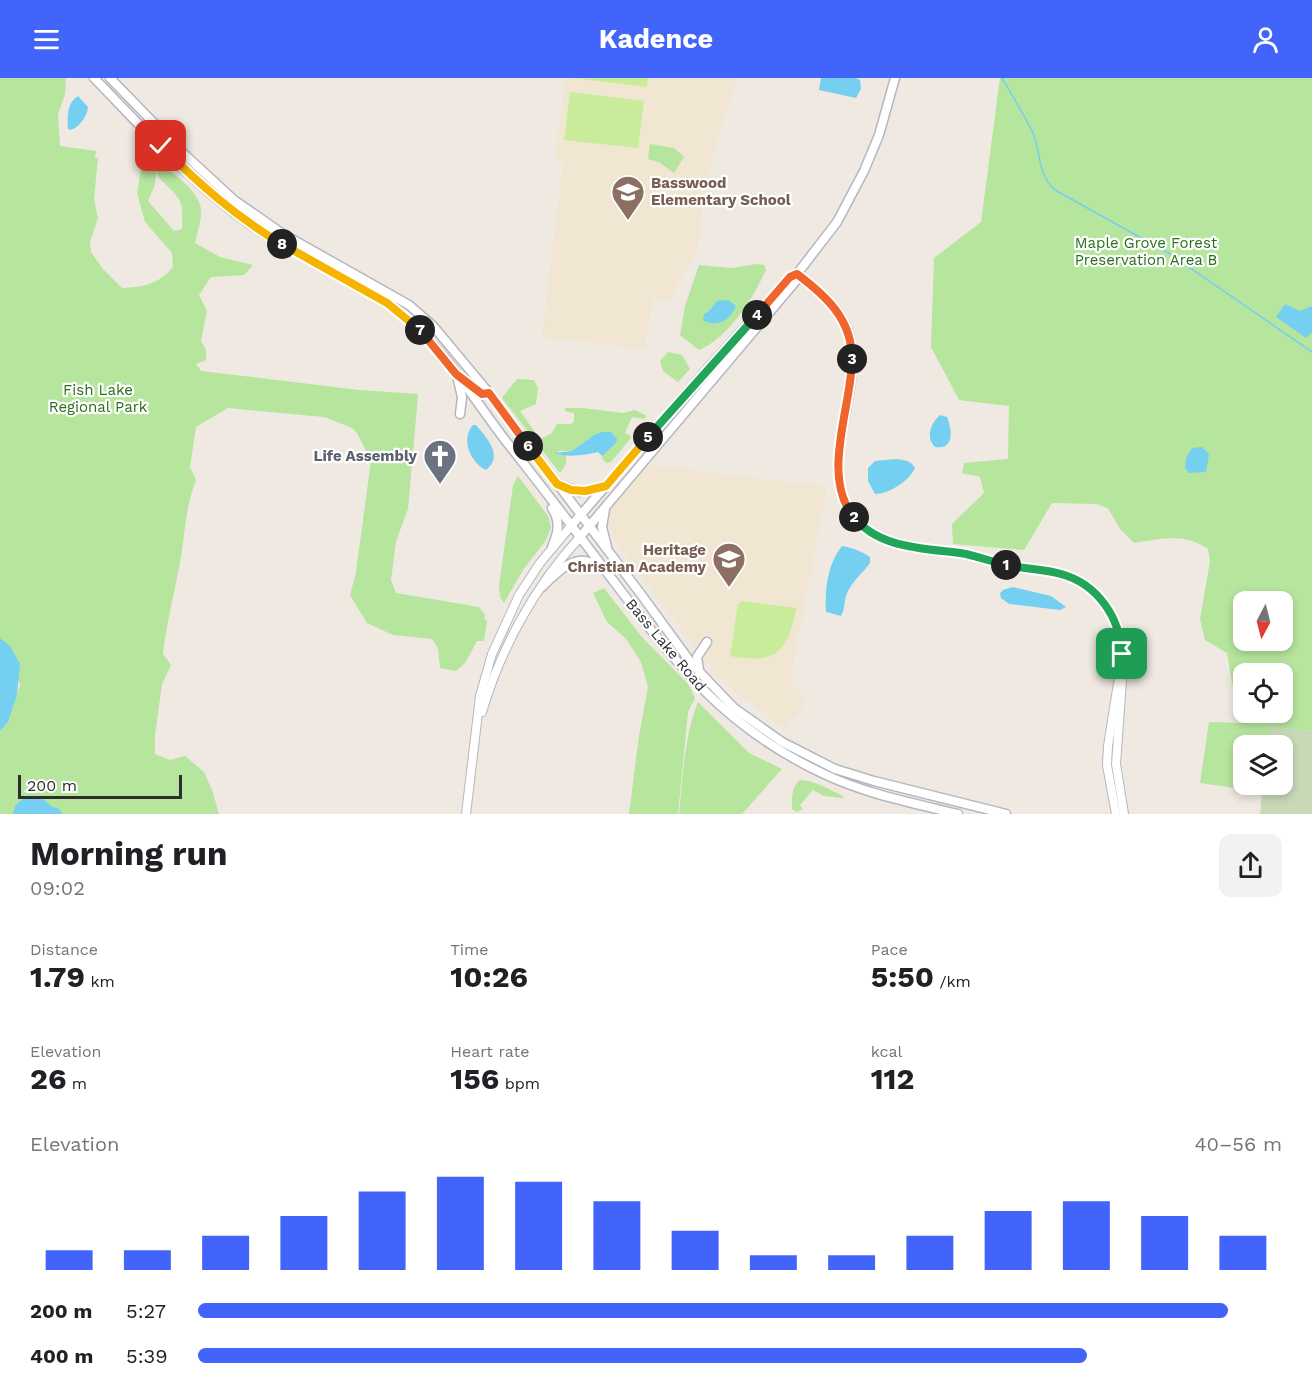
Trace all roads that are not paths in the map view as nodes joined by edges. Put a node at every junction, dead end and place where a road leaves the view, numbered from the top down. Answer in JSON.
{"nodes":[{"id":1,"x":94,"y":78,"type":"edge"},
{"id":2,"x":110,"y":78,"type":"edge"},
{"id":3,"x":895,"y":78,"type":"edge"},
{"id":4,"x":797,"y":274,"type":"junction"},
{"id":5,"x":456,"y":374,"type":"junction"},
{"id":6,"x":489,"y":393,"type":"junction"},
{"id":7,"x":460,"y":414,"type":"dead end"},
{"id":8,"x":502,"y":436,"type":"junction"},
{"id":9,"x":557,"y":484,"type":"junction"},
{"id":10,"x":606,"y":486,"type":"junction"},
{"id":11,"x":606,"y":507,"type":"junction"},
{"id":12,"x":580,"y":515,"type":"junction"},
{"id":13,"x":571,"y":526,"type":"junction"},
{"id":14,"x":590,"y":526,"type":"junction"},
{"id":15,"x":580,"y":537,"type":"junction"},
{"id":16,"x":552,"y":548,"type":"junction"},
{"id":17,"x":608,"y":550,"type":"junction"},
{"id":18,"x":610,"y":577,"type":"junction"},
{"id":19,"x":542,"y":587,"type":"junction"},
{"id":20,"x":679,"y":647,"type":"junction"},
{"id":21,"x":699,"y":673,"type":"junction"},
{"id":22,"x":1121,"y":677,"type":"junction"},
{"id":23,"x":477,"y":731,"type":"junction"},
{"id":24,"x":466,"y":814,"type":"edge"},
{"id":25,"x":958,"y":814,"type":"edge"},
{"id":26,"x":1006,"y":814,"type":"edge"},
{"id":27,"x":1116,"y":814,"type":"edge"},
{"id":28,"x":1124,"y":814,"type":"edge"}],
"edges":[{"from":1,"to":5,"type":"main road","name":"Bass Lake Road"},
{"from":2,"to":6,"type":"main road","name":"Bass Lake Road"},
{"from":3,"to":4,"type":"main road"},
{"from":4,"to":10,"type":"main road"},
{"from":4,"to":11,"type":"main road"},
{"from":4,"to":22,"type":"street"},
{"from":5,"to":6,"type":"main road"},
{"from":5,"to":7,"type":"main road"},
{"from":5,"to":8,"type":"main road","name":"Bass Lake Road"},
{"from":6,"to":9,"type":"main road","name":"Bass Lake Road"},
{"from":8,"to":13,"type":"main road","name":"Bass Lake Road"},
{"from":8,"to":16,"type":"main road"},
{"from":9,"to":10,"type":"main road"},
{"from":9,"to":12,"type":"main road","name":"Bass Lake Road"},
{"from":10,"to":12,"type":"main road"},
{"from":11,"to":14,"type":"main road"},
{"from":11,"to":17,"type":"main road"},
{"from":12,"to":13,"type":"main road"},
{"from":12,"to":14,"type":"main road","name":"Bass Lake Road"},
{"from":13,"to":15,"type":"main road","name":"Bass Lake Road"},
{"from":13,"to":16,"type":"street"},
{"from":14,"to":15,"type":"main road"},
{"from":14,"to":17,"type":"main road","name":"Bass Lake Road"},
{"from":15,"to":18,"type":"main road","name":"Bass Lake Road"},
{"from":15,"to":19,"type":"street"},
{"from":16,"to":23,"type":"street"},
{"from":17,"to":20,"type":"main road","name":"Bass Lake Road"},
{"from":18,"to":19,"type":"main road"},
{"from":18,"to":25,"type":"main road","name":"Bass Lake Road"},
{"from":19,"to":23,"type":"street"},
{"from":20,"to":21,"type":"main road","name":"Bass Lake Road"},
{"from":20,"to":21,"type":"main road"},
{"from":21,"to":26,"type":"main road","name":"Bass Lake Road"},
{"from":22,"to":27,"type":"street"},
{"from":22,"to":28,"type":"street"},
{"from":23,"to":24,"type":"street"}]}
